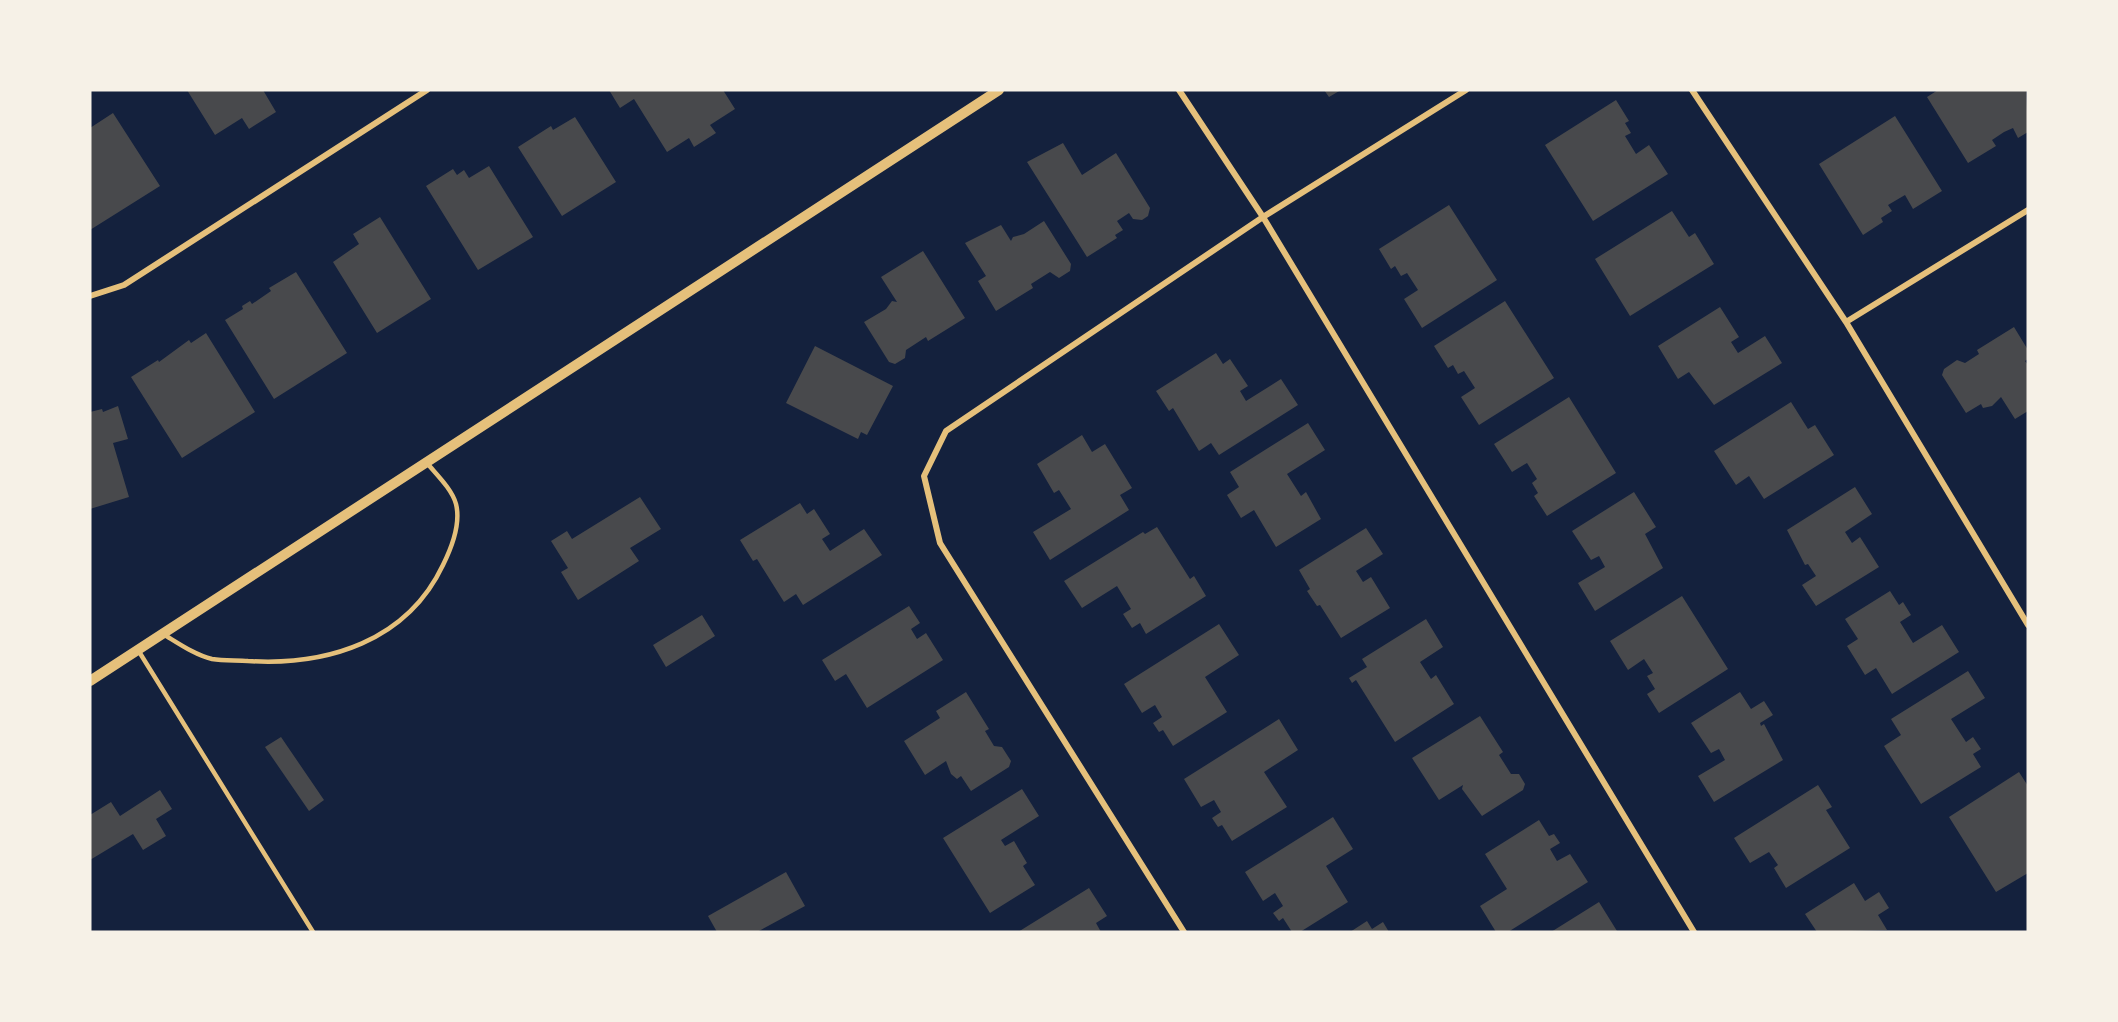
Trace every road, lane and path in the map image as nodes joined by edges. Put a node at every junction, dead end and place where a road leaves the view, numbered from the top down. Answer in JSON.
{"nodes":[{"id":1,"x":428,"y":90,"type":"edge"},
{"id":2,"x":999,"y":90,"type":"edge"},
{"id":3,"x":1179,"y":90,"type":"edge"},
{"id":4,"x":1466,"y":90,"type":"edge"},
{"id":5,"x":1692,"y":90,"type":"edge"},
{"id":6,"x":2028,"y":210,"type":"edge"},
{"id":7,"x":1263,"y":217,"type":"junction"},
{"id":8,"x":90,"y":296,"type":"edge"},
{"id":9,"x":1846,"y":322,"type":"junction"},
{"id":10,"x":427,"y":463,"type":"junction"},
{"id":11,"x":2028,"y":625,"type":"edge"},
{"id":12,"x":163,"y":634,"type":"junction"},
{"id":13,"x":138,"y":650,"type":"junction"},
{"id":14,"x":90,"y":681,"type":"edge"},
{"id":15,"x":313,"y":932,"type":"edge"},
{"id":16,"x":1184,"y":932,"type":"edge"},
{"id":17,"x":1694,"y":932,"type":"edge"}],
"edges":[{"from":1,"to":8,"type":"street"},
{"from":2,"to":10,"type":"street"},
{"from":3,"to":7,"type":"street"},
{"from":4,"to":7,"type":"street"},
{"from":5,"to":9,"type":"street"},
{"from":6,"to":9,"type":"street"},
{"from":7,"to":16,"type":"street"},
{"from":7,"to":17,"type":"street"},
{"from":9,"to":11,"type":"street"},
{"from":10,"to":12,"type":"street"},
{"from":10,"to":12,"type":"lane"},
{"from":12,"to":13,"type":"street"},
{"from":13,"to":14,"type":"street"},
{"from":13,"to":15,"type":"lane"}]}
